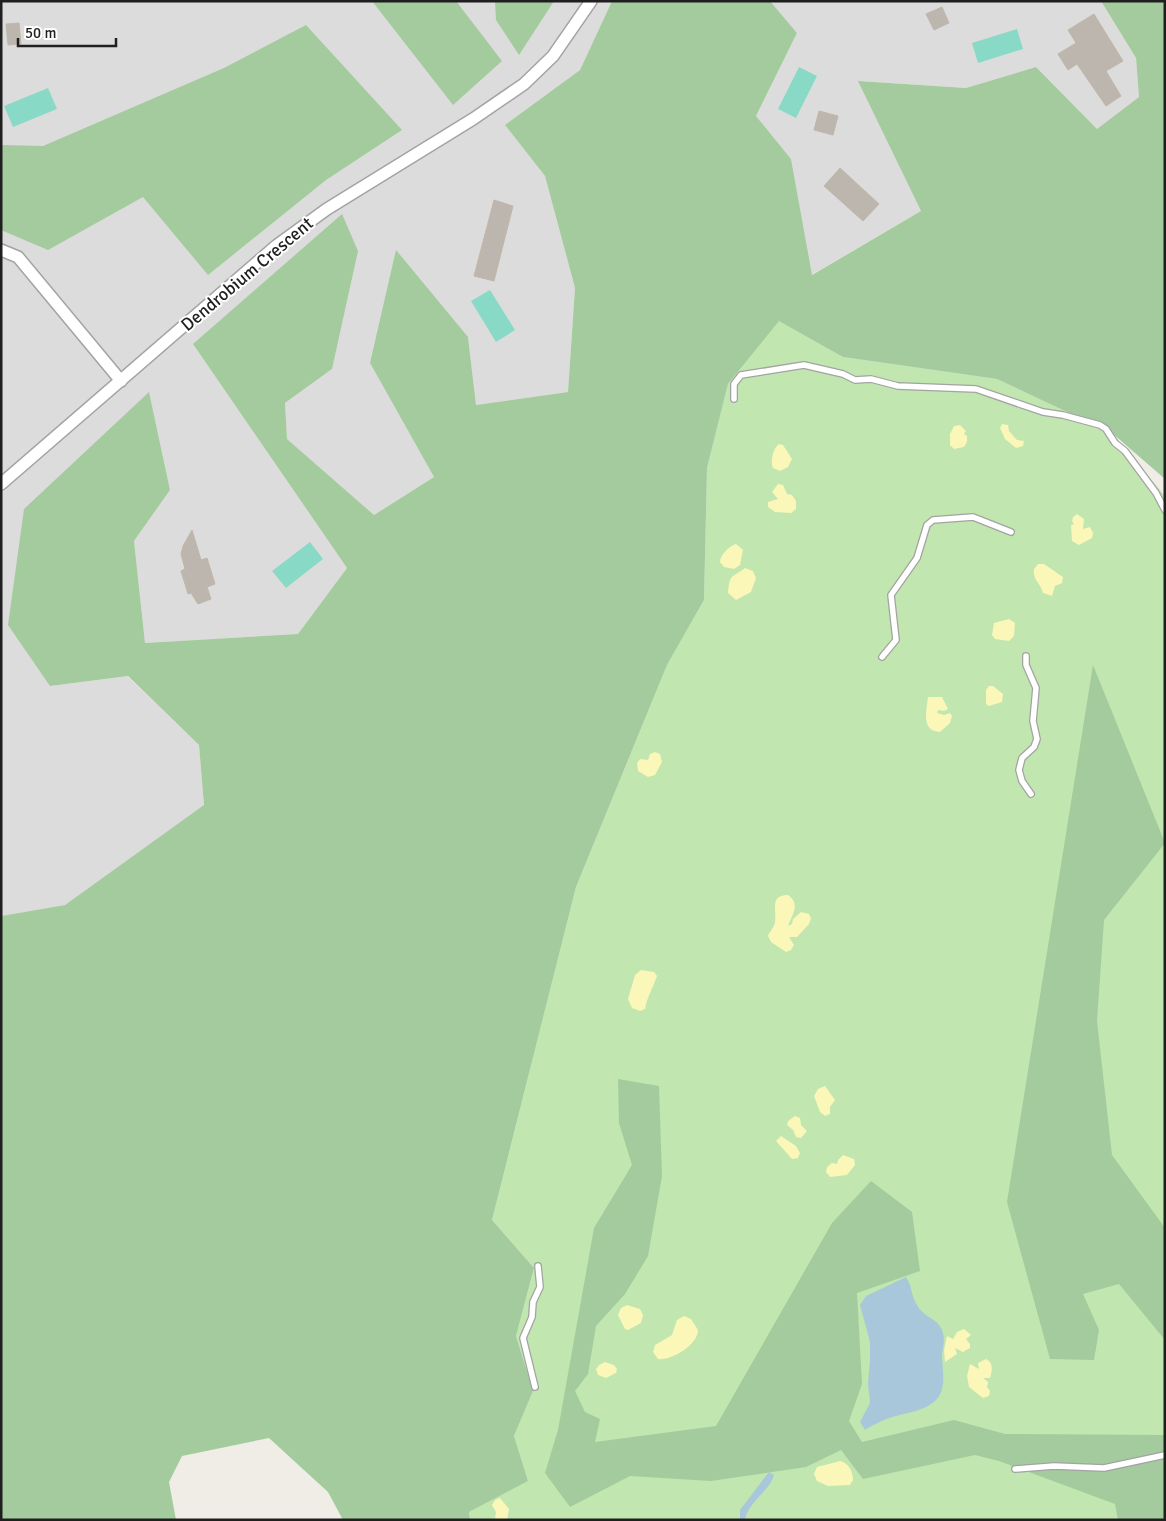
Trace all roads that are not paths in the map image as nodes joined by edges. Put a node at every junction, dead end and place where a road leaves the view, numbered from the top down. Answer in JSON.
{"nodes":[{"id":1,"x":591,"y":1,"type":"edge"},
{"id":2,"x":1,"y":250,"type":"edge"},
{"id":3,"x":121,"y":381,"type":"junction"},
{"id":4,"x":734,"y":399,"type":"dead end"},
{"id":5,"x":1,"y":484,"type":"edge"},
{"id":6,"x":1165,"y":510,"type":"edge"},
{"id":7,"x":1011,"y":532,"type":"dead end"},
{"id":8,"x":1026,"y":656,"type":"dead end"},
{"id":9,"x":882,"y":657,"type":"dead end"},
{"id":10,"x":1031,"y":794,"type":"dead end"},
{"id":11,"x":538,"y":1266,"type":"dead end"},
{"id":12,"x":535,"y":1387,"type":"dead end"},
{"id":13,"x":1165,"y":1455,"type":"edge"},
{"id":14,"x":1016,"y":1469,"type":"dead end"}],
"edges":[{"from":1,"to":3,"type":"street","name":"Dendrobium Crescent"},
{"from":2,"to":3,"type":"street"},
{"from":3,"to":5,"type":"street","name":"Dendrobium Crescent"},
{"from":4,"to":6,"type":"lane"},
{"from":7,"to":9,"type":"lane"},
{"from":8,"to":10,"type":"lane"},
{"from":11,"to":12,"type":"lane"},
{"from":13,"to":14,"type":"lane"}]}
